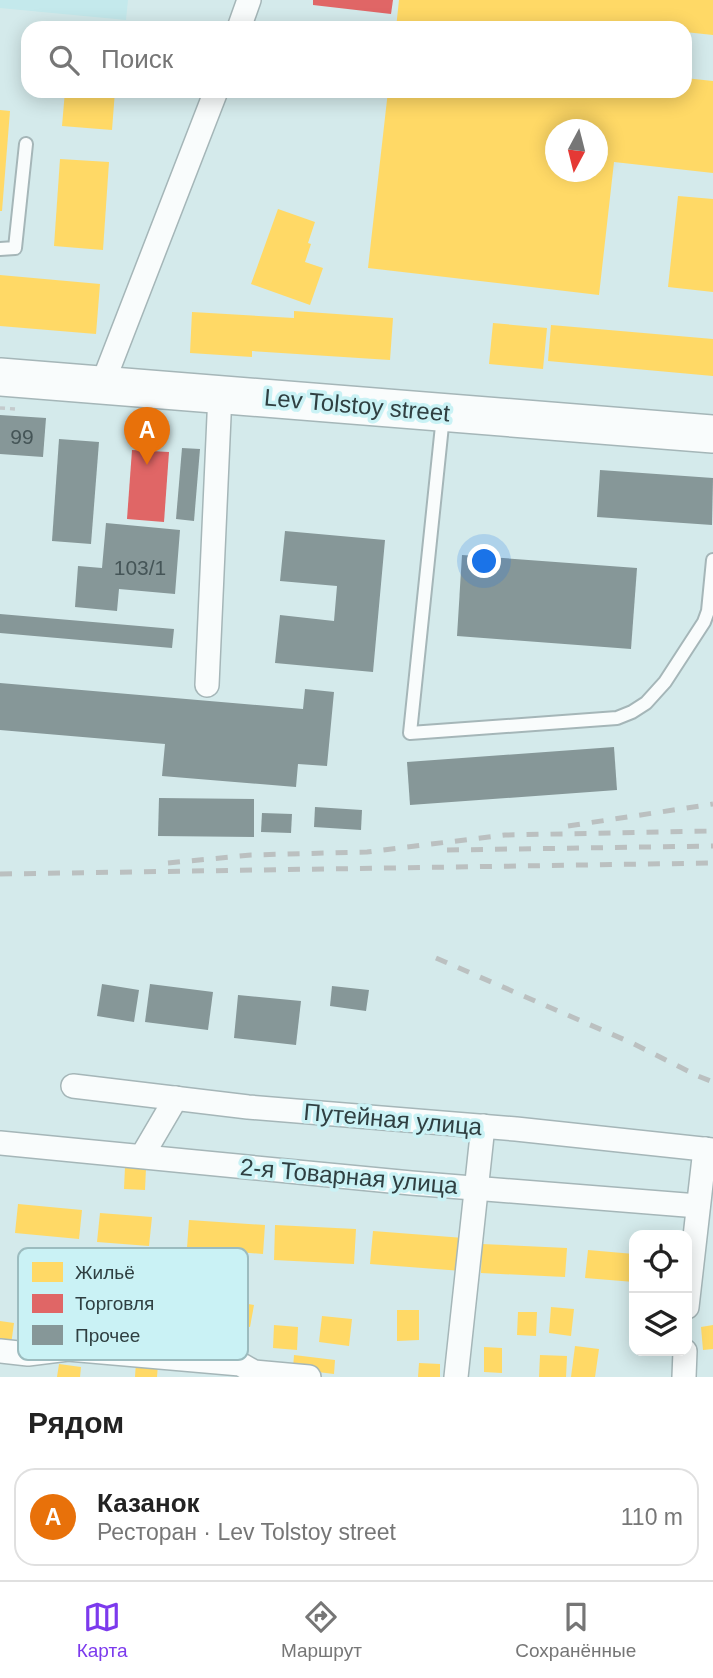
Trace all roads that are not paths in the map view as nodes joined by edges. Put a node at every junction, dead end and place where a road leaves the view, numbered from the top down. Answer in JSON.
{"nodes":[{"id":1,"x":249,"y":0,"type":"edge"},
{"id":2,"x":242,"y":21,"type":"edge"},
{"id":3,"x":213,"y":98,"type":"edge"},
{"id":4,"x":26,"y":144,"type":"dead end"},
{"id":5,"x":0,"y":249,"type":"edge"},
{"id":6,"x":0,"y":377,"type":"edge"},
{"id":7,"x":102,"y":385,"type":"junction"},
{"id":8,"x":220,"y":394,"type":"junction"},
{"id":9,"x":443,"y":412,"type":"junction"},
{"id":10,"x":713,"y":434,"type":"edge"},
{"id":11,"x":713,"y":560,"type":"edge"},
{"id":12,"x":207,"y":685,"type":"dead end"},
{"id":13,"x":73,"y":1086,"type":"dead end"},
{"id":14,"x":176,"y":1098,"type":"junction"},
{"id":15,"x":483,"y":1126,"type":"junction"},
{"id":16,"x":0,"y":1143,"type":"edge"},
{"id":17,"x":709,"y":1150,"type":"edge"},
{"id":18,"x":142,"y":1156,"type":"junction"},
{"id":19,"x":477,"y":1188,"type":"junction"},
{"id":20,"x":698,"y":1206,"type":"junction"},
{"id":21,"x":689,"y":1293,"type":"edge"},
{"id":22,"x":0,"y":1351,"type":"edge"},
{"id":23,"x":18,"y":1353,"type":"edge"},
{"id":24,"x":685,"y":1356,"type":"edge"},
{"id":25,"x":150,"y":1360,"type":"edge"},
{"id":26,"x":225,"y":1370,"type":"edge"},
{"id":27,"x":309,"y":1377,"type":"edge"},
{"id":28,"x":456,"y":1377,"type":"edge"},
{"id":29,"x":684,"y":1377,"type":"edge"}],
"edges":[{"from":1,"to":2,"type":"street"},
{"from":3,"to":7,"type":"street"},
{"from":4,"to":5,"type":"lane"},
{"from":6,"to":7,"type":"main road","name":"Lev Tolstoy street"},
{"from":7,"to":8,"type":"main road","name":"Lev Tolstoy street"},
{"from":8,"to":9,"type":"main road","name":"Lev Tolstoy street"},
{"from":8,"to":12,"type":"street"},
{"from":9,"to":10,"type":"main road","name":"Lev Tolstoy street"},
{"from":9,"to":11,"type":"lane"},
{"from":13,"to":14,"type":"street","name":"Путейная улица"},
{"from":14,"to":15,"type":"street","name":"Путейная улица"},
{"from":14,"to":18,"type":"street"},
{"from":15,"to":17,"type":"street","name":"Путейная улица"},
{"from":15,"to":19,"type":"street"},
{"from":16,"to":18,"type":"street","name":"2-я Товарная улица"},
{"from":17,"to":20,"type":"street"},
{"from":18,"to":19,"type":"street","name":"2-я Товарная улица"},
{"from":19,"to":20,"type":"street","name":"2-я Товарная улица"},
{"from":19,"to":28,"type":"street"},
{"from":20,"to":21,"type":"street"},
{"from":22,"to":23,"type":"street"},
{"from":24,"to":29,"type":"street"},
{"from":25,"to":26,"type":"street"},
{"from":26,"to":27,"type":"street"}]}
